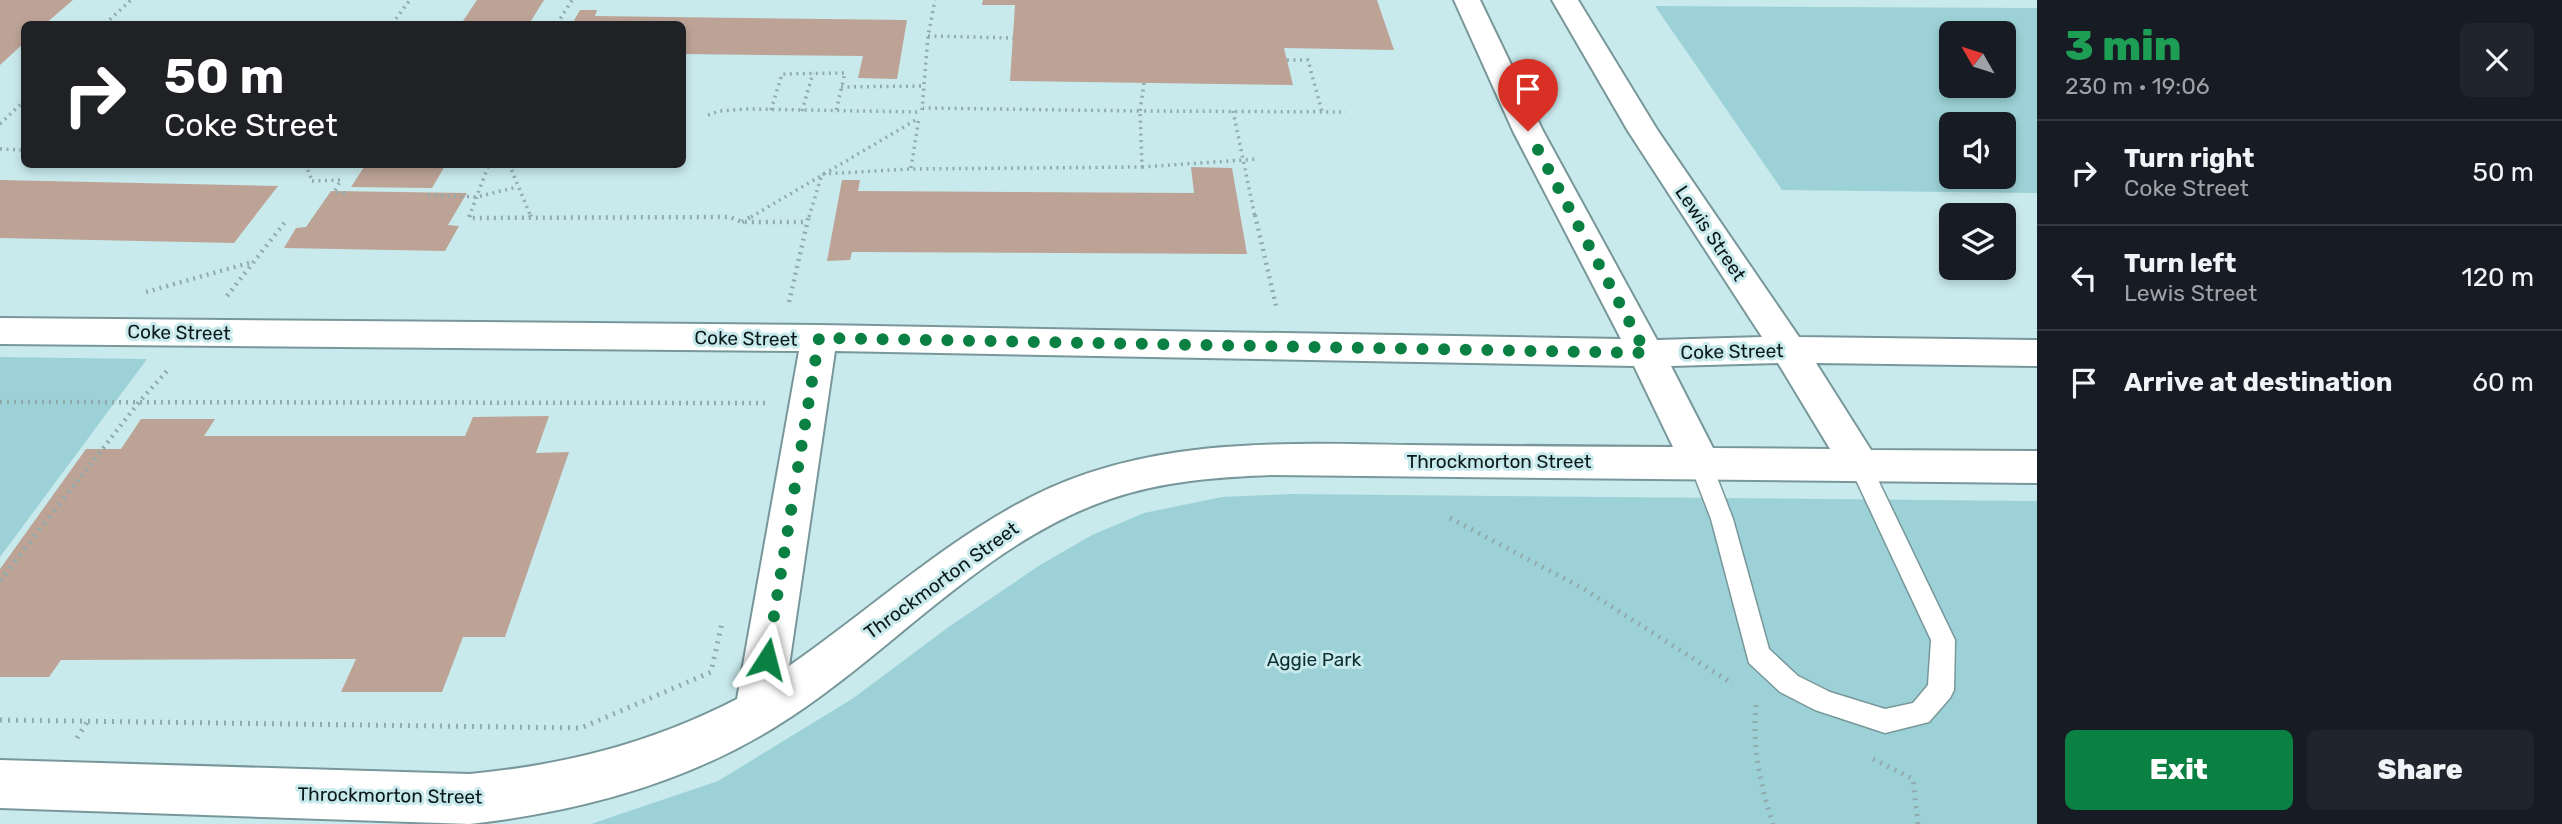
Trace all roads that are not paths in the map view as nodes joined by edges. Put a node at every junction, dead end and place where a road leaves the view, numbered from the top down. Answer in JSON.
{"nodes":[{"id":1,"x":1467,"y":0,"type":"edge"},
{"id":2,"x":1565,"y":0,"type":"edge"},
{"id":3,"x":0,"y":331,"type":"edge"},
{"id":4,"x":819,"y":338,"type":"junction"},
{"id":5,"x":1788,"y":350,"type":"junction"},
{"id":6,"x":1646,"y":353,"type":"junction"},
{"id":7,"x":2037,"y":353,"type":"edge"},
{"id":8,"x":1700,"y":463,"type":"junction"},
{"id":9,"x":1860,"y":465,"type":"junction"},
{"id":10,"x":2037,"y":467,"type":"edge"},
{"id":11,"x":758,"y":712,"type":"junction"},
{"id":12,"x":0,"y":784,"type":"edge"}],
"edges":[{"from":1,"to":6,"type":"street"},
{"from":2,"to":5,"type":"street","name":"Lewis Street"},
{"from":3,"to":4,"type":"street","name":"Coke Street"},
{"from":4,"to":6,"type":"street","name":"Coke Street"},
{"from":4,"to":11,"type":"street"},
{"from":5,"to":6,"type":"street","name":"Coke Street"},
{"from":5,"to":7,"type":"street","name":"Coke Street"},
{"from":5,"to":9,"type":"street","name":"Lewis Street"},
{"from":6,"to":8,"type":"street"},
{"from":8,"to":9,"type":"street","name":"Throckmorton Street"},
{"from":8,"to":9,"type":"lane"},
{"from":8,"to":11,"type":"street","name":"Throckmorton Street"},
{"from":9,"to":10,"type":"street","name":"Throckmorton Street"},
{"from":11,"to":12,"type":"street","name":"Throckmorton Street"}]}
